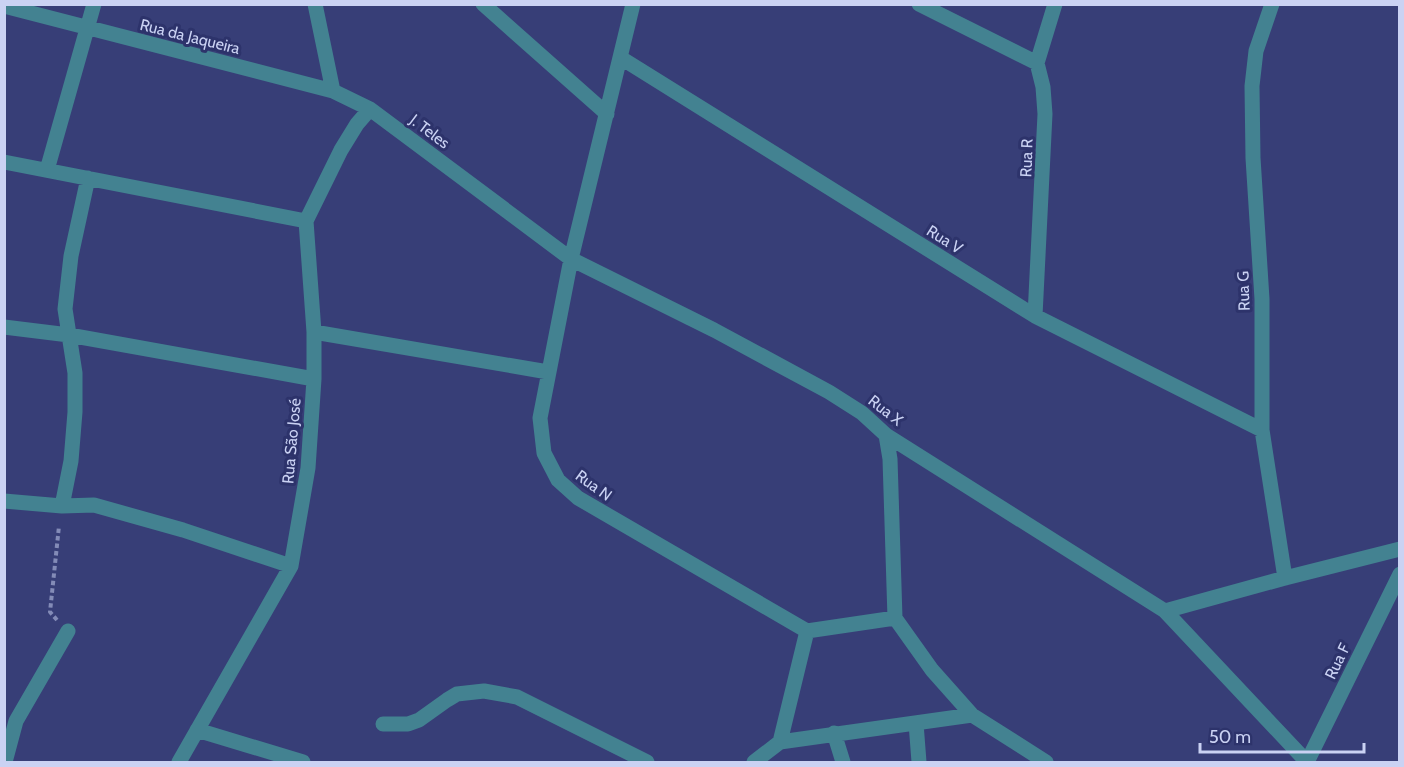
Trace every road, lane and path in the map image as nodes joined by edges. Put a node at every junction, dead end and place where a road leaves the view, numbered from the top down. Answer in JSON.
{"nodes":[{"id":1,"x":94,"y":4,"type":"edge"},
{"id":2,"x":315,"y":4,"type":"edge"},
{"id":3,"x":483,"y":4,"type":"edge"},
{"id":4,"x":633,"y":4,"type":"edge"},
{"id":5,"x":920,"y":4,"type":"edge"},
{"id":6,"x":1055,"y":4,"type":"edge"},
{"id":7,"x":1272,"y":4,"type":"edge"},
{"id":8,"x":4,"y":6,"type":"edge"},
{"id":9,"x":88,"y":29,"type":"junction"},
{"id":10,"x":621,"y":58,"type":"junction"},
{"id":11,"x":1037,"y":63,"type":"junction"},
{"id":12,"x":333,"y":91,"type":"junction"},
{"id":13,"x":370,"y":109,"type":"junction"},
{"id":14,"x":607,"y":114,"type":"junction"},
{"id":15,"x":4,"y":162,"type":"edge"},
{"id":16,"x":47,"y":170,"type":"junction"},
{"id":17,"x":87,"y":178,"type":"junction"},
{"id":18,"x":306,"y":221,"type":"junction"},
{"id":19,"x":572,"y":259,"type":"junction"},
{"id":20,"x":1035,"y":316,"type":"junction"},
{"id":21,"x":4,"y":327,"type":"edge"},
{"id":22,"x":314,"y":332,"type":"junction"},
{"id":23,"x":69,"y":335,"type":"junction"},
{"id":24,"x":548,"y":372,"type":"junction"},
{"id":25,"x":314,"y":379,"type":"junction"},
{"id":26,"x":1262,"y":430,"type":"junction"},
{"id":27,"x":886,"y":435,"type":"junction"},
{"id":28,"x":4,"y":501,"type":"edge"},
{"id":29,"x":63,"y":506,"type":"junction"},
{"id":30,"x":59,"y":526,"type":"dead end"},
{"id":31,"x":1400,"y":549,"type":"edge"},
{"id":32,"x":291,"y":566,"type":"junction"},
{"id":33,"x":1400,"y":574,"type":"edge"},
{"id":34,"x":1285,"y":578,"type":"junction"},
{"id":35,"x":1165,"y":611,"type":"junction"},
{"id":36,"x":895,"y":618,"type":"junction"},
{"id":37,"x":68,"y":631,"type":"joint"},
{"id":38,"x":807,"y":631,"type":"junction"},
{"id":39,"x":972,"y":714,"type":"junction"},
{"id":40,"x":10,"y":719,"type":"edge"},
{"id":41,"x":916,"y":723,"type":"junction"},
{"id":42,"x":383,"y":724,"type":"dead end"},
{"id":43,"x":197,"y":730,"type":"junction"},
{"id":44,"x":834,"y":733,"type":"junction"},
{"id":45,"x":780,"y":742,"type":"junction"},
{"id":46,"x":5,"y":762,"type":"edge"},
{"id":47,"x":179,"y":762,"type":"edge"},
{"id":48,"x":303,"y":762,"type":"edge"},
{"id":49,"x":647,"y":762,"type":"edge"},
{"id":50,"x":754,"y":762,"type":"edge"},
{"id":51,"x":843,"y":762,"type":"edge"},
{"id":52,"x":919,"y":762,"type":"edge"},
{"id":53,"x":1046,"y":762,"type":"edge"},
{"id":54,"x":1307,"y":762,"type":"edge"}],
"edges":[{"from":1,"to":9,"type":"street"},
{"from":2,"to":12,"type":"street"},
{"from":3,"to":14,"type":"street"},
{"from":4,"to":10,"type":"street","name":"Rua N"},
{"from":5,"to":11,"type":"street"},
{"from":6,"to":11,"type":"street","name":"Rua R"},
{"from":7,"to":26,"type":"street","name":"Rua G"},
{"from":8,"to":9,"type":"street","name":"Rua da Jaqueira"},
{"from":9,"to":12,"type":"street","name":"Rua da Jaqueira"},
{"from":9,"to":16,"type":"street"},
{"from":10,"to":14,"type":"street","name":"Rua N"},
{"from":10,"to":20,"type":"street","name":"Rua V"},
{"from":11,"to":20,"type":"street","name":"Rua R"},
{"from":12,"to":13,"type":"street","name":"J. Teles"},
{"from":13,"to":18,"type":"street"},
{"from":13,"to":19,"type":"street","name":"J. Teles"},
{"from":14,"to":19,"type":"street","name":"Rua N"},
{"from":15,"to":16,"type":"street"},
{"from":16,"to":17,"type":"street"},
{"from":17,"to":18,"type":"street"},
{"from":17,"to":23,"type":"street"},
{"from":18,"to":22,"type":"street","name":"Rua São José"},
{"from":19,"to":24,"type":"street","name":"Rua N"},
{"from":19,"to":27,"type":"street","name":"Rua X"},
{"from":20,"to":26,"type":"street","name":"Rua V"},
{"from":21,"to":23,"type":"street"},
{"from":22,"to":24,"type":"street"},
{"from":22,"to":25,"type":"street","name":"Rua São José"},
{"from":23,"to":25,"type":"street"},
{"from":23,"to":29,"type":"street"},
{"from":24,"to":38,"type":"street","name":"Rua N"},
{"from":25,"to":32,"type":"street","name":"Rua São José"},
{"from":26,"to":34,"type":"street","name":"Rua G"},
{"from":27,"to":35,"type":"street","name":"Rua X"},
{"from":27,"to":36,"type":"street"},
{"from":28,"to":29,"type":"street"},
{"from":29,"to":32,"type":"street"},
{"from":30,"to":37,"type":"path"},
{"from":31,"to":34,"type":"street"},
{"from":32,"to":43,"type":"street","name":"Rua São José"},
{"from":33,"to":54,"type":"street","name":"Rua F"},
{"from":34,"to":35,"type":"street"},
{"from":35,"to":54,"type":"street","name":"Rua X"},
{"from":36,"to":38,"type":"street"},
{"from":36,"to":39,"type":"street"},
{"from":37,"to":40,"type":"street"},
{"from":38,"to":45,"type":"street"},
{"from":39,"to":41,"type":"street"},
{"from":39,"to":53,"type":"street"},
{"from":40,"to":46,"type":"street"},
{"from":41,"to":44,"type":"street"},
{"from":41,"to":52,"type":"street"},
{"from":42,"to":49,"type":"street"},
{"from":43,"to":47,"type":"street","name":"Rua São José"},
{"from":43,"to":48,"type":"street"},
{"from":44,"to":45,"type":"street"},
{"from":44,"to":51,"type":"street"},
{"from":45,"to":50,"type":"street"}]}
